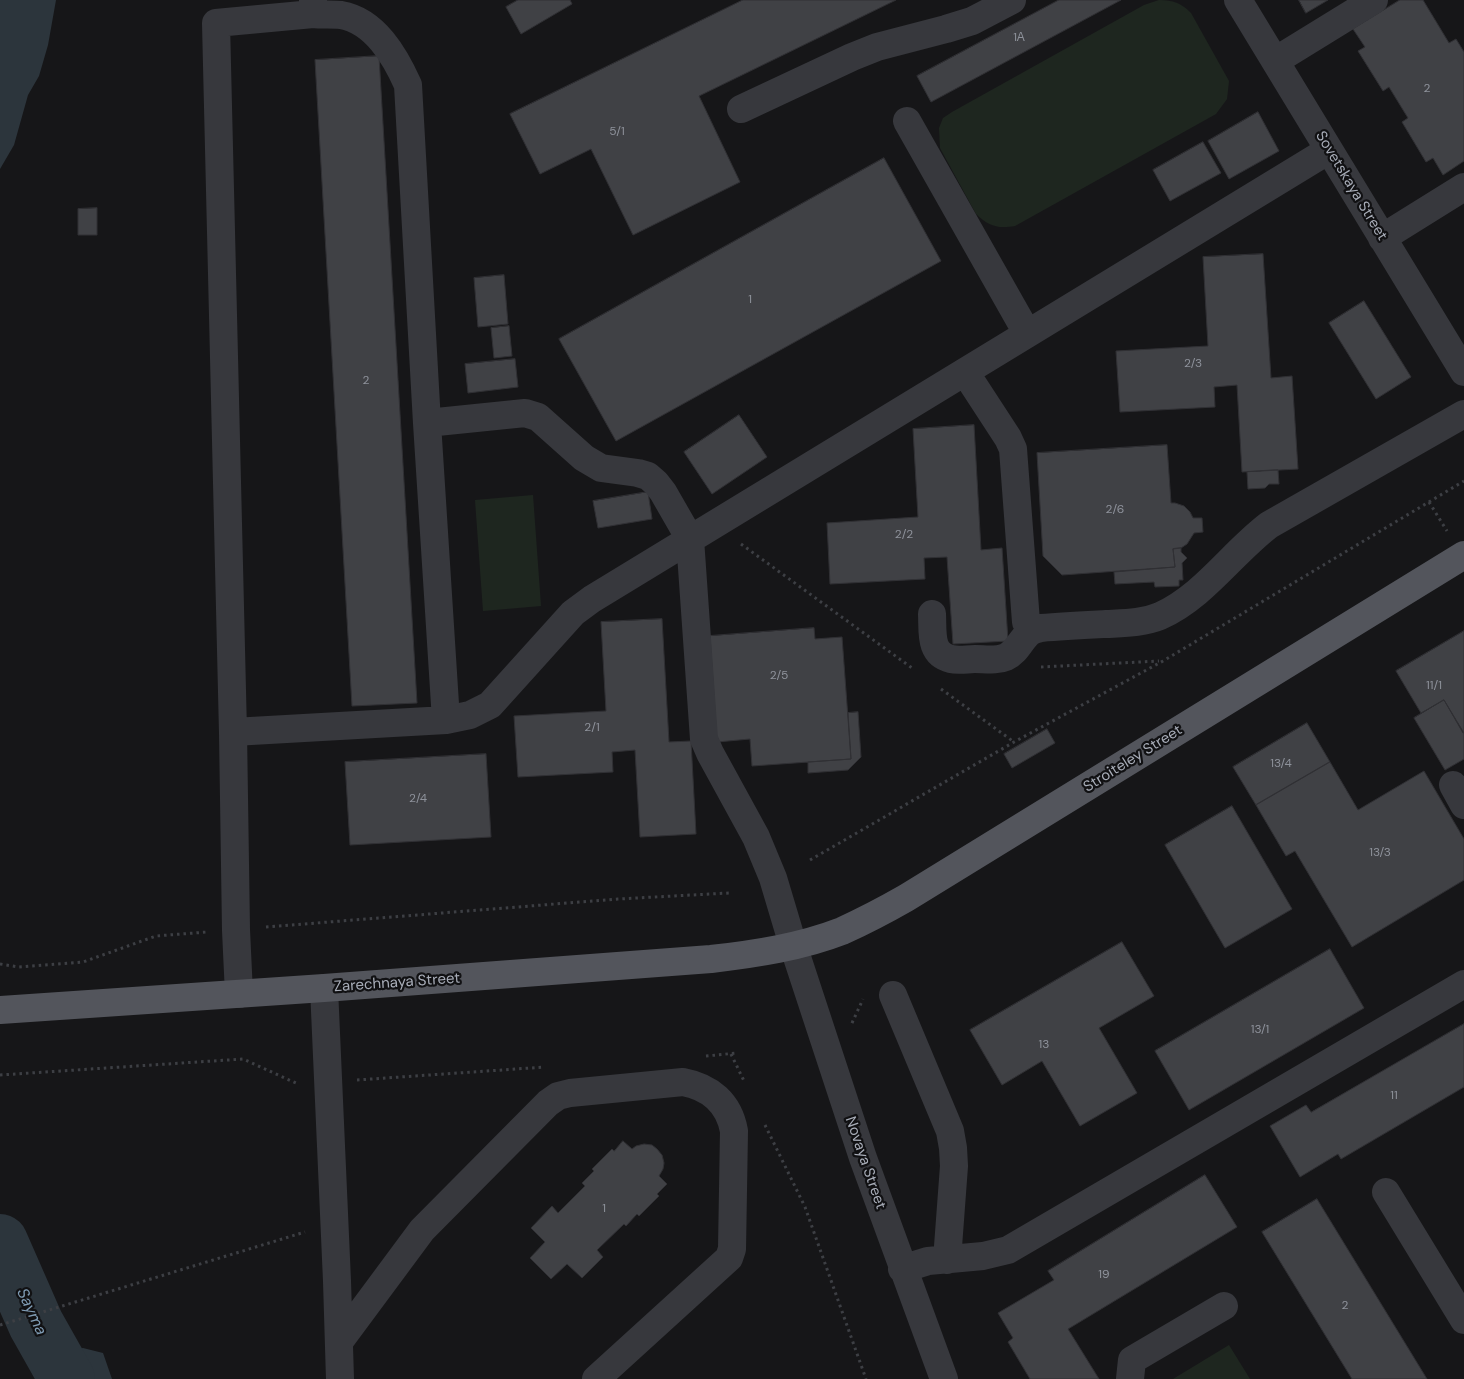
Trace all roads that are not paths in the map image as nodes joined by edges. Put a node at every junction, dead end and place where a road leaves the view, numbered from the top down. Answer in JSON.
{"nodes":[{"id":1,"x":1012,"y":0,"type":"edge"},
{"id":2,"x":1238,"y":0,"type":"edge"},
{"id":3,"x":1374,"y":0,"type":"edge"},
{"id":4,"x":313,"y":7,"type":"edge"},
{"id":5,"x":1275,"y":61,"type":"junction"},
{"id":6,"x":741,"y":109,"type":"dead end"},
{"id":7,"x":907,"y":121,"type":"dead end"},
{"id":8,"x":1329,"y":150,"type":"junction"},
{"id":9,"x":1464,"y":187,"type":"edge"},
{"id":10,"x":1382,"y":238,"type":"junction"},
{"id":11,"x":1027,"y":333,"type":"junction"},
{"id":12,"x":965,"y":372,"type":"junction"},
{"id":13,"x":1464,"y":372,"type":"edge"},
{"id":14,"x":1464,"y":414,"type":"edge"},
{"id":15,"x":427,"y":423,"type":"junction"},
{"id":16,"x":690,"y":539,"type":"junction"},
{"id":17,"x":1464,"y":555,"type":"edge"},
{"id":18,"x":932,"y":614,"type":"dead end"},
{"id":19,"x":1032,"y":631,"type":"junction"},
{"id":20,"x":446,"y":720,"type":"junction"},
{"id":21,"x":233,"y":732,"type":"junction"},
{"id":22,"x":793,"y":945,"type":"junction"},
{"id":23,"x":1464,"y":984,"type":"edge"},
{"id":24,"x":324,"y":988,"type":"junction"},
{"id":25,"x":239,"y":994,"type":"junction"},
{"id":26,"x":893,"y":994,"type":"dead end"},
{"id":27,"x":0,"y":1010,"type":"edge"},
{"id":28,"x":1386,"y":1192,"type":"dead end"},
{"id":29,"x":946,"y":1260,"type":"junction"},
{"id":30,"x":902,"y":1269,"type":"junction"},
{"id":31,"x":372,"y":1298,"type":"junction"},
{"id":32,"x":338,"y":1302,"type":"junction"},
{"id":33,"x":1224,"y":1306,"type":"dead end"},
{"id":34,"x":1463,"y":1316,"type":"edge"},
{"id":35,"x":339,"y":1342,"type":"junction"},
{"id":36,"x":340,"y":1379,"type":"edge"},
{"id":37,"x":596,"y":1379,"type":"edge"},
{"id":38,"x":944,"y":1379,"type":"edge"},
{"id":39,"x":1130,"y":1379,"type":"edge"}],
"edges":[{"from":1,"to":6,"type":"street"},
{"from":2,"to":5,"type":"street","name":"Sovetskaya Street"},
{"from":3,"to":5,"type":"street"},
{"from":4,"to":15,"type":"street"},
{"from":4,"to":21,"type":"street"},
{"from":5,"to":8,"type":"street","name":"Sovetskaya Street"},
{"from":7,"to":11,"type":"street"},
{"from":8,"to":10,"type":"street","name":"Sovetskaya Street"},
{"from":8,"to":11,"type":"street"},
{"from":9,"to":10,"type":"street"},
{"from":10,"to":13,"type":"street","name":"Sovetskaya Street"},
{"from":11,"to":12,"type":"street"},
{"from":12,"to":16,"type":"street"},
{"from":12,"to":19,"type":"street"},
{"from":14,"to":19,"type":"street"},
{"from":15,"to":16,"type":"street"},
{"from":15,"to":20,"type":"street"},
{"from":16,"to":20,"type":"street"},
{"from":16,"to":22,"type":"street","name":"Novaya Street"},
{"from":17,"to":22,"type":"main road","name":"Stroiteley Street"},
{"from":18,"to":19,"type":"street"},
{"from":20,"to":21,"type":"street"},
{"from":21,"to":25,"type":"street"},
{"from":22,"to":24,"type":"main road","name":"Zarechnaya Street"},
{"from":22,"to":30,"type":"street","name":"Novaya Street"},
{"from":23,"to":29,"type":"street"},
{"from":24,"to":25,"type":"main road","name":"Zarechnaya Street"},
{"from":24,"to":32,"type":"street"},
{"from":25,"to":27,"type":"main road","name":"Zarechnaya Street"},
{"from":26,"to":29,"type":"street"},
{"from":28,"to":34,"type":"street"},
{"from":29,"to":30,"type":"street"},
{"from":30,"to":38,"type":"street","name":"Novaya Street"},
{"from":31,"to":32,"type":"street"},
{"from":31,"to":35,"type":"street"},
{"from":31,"to":37,"type":"street"},
{"from":32,"to":35,"type":"street"},
{"from":33,"to":39,"type":"street"},
{"from":35,"to":36,"type":"street"}]}
